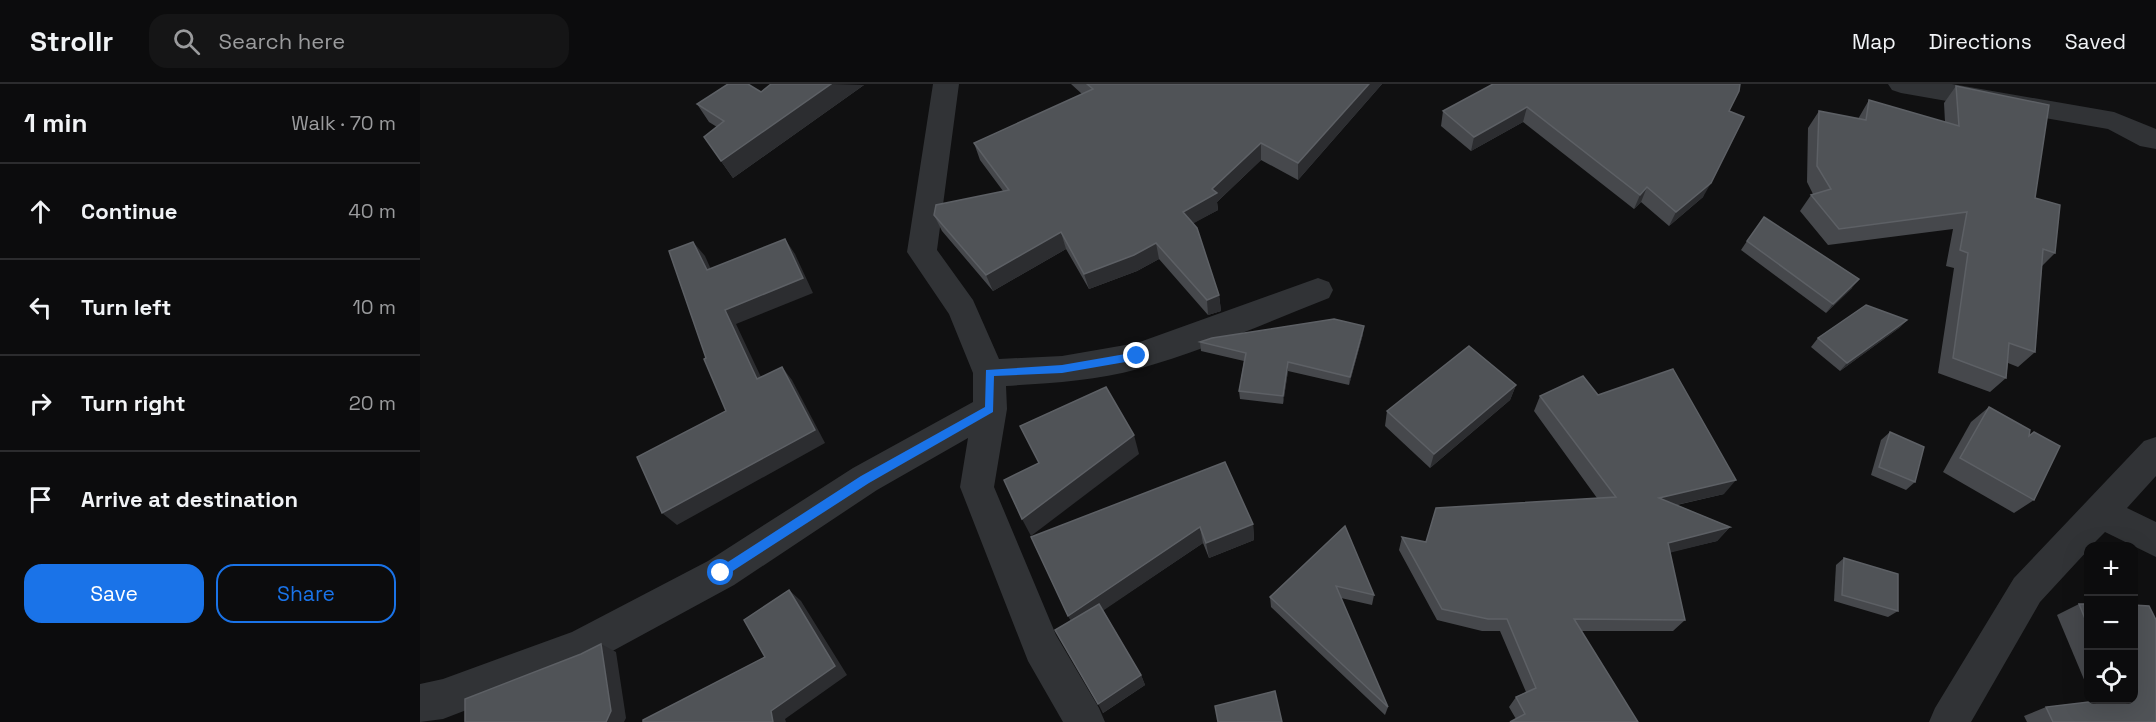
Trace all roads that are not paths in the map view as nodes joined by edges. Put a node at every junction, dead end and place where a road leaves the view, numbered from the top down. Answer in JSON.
{"nodes":[{"id":1,"x":946,"y":84,"type":"edge"},
{"id":2,"x":1901,"y":84,"type":"edge"},
{"id":3,"x":2154,"y":142,"type":"edge"},
{"id":4,"x":1318,"y":290,"type":"dead end"},
{"id":5,"x":989,"y":373,"type":"junction"},
{"id":6,"x":990,"y":409,"type":"junction"},
{"id":7,"x":2156,"y":452,"type":"edge"},
{"id":8,"x":2100,"y":512,"type":"junction"},
{"id":9,"x":2156,"y":540,"type":"edge"},
{"id":10,"x":420,"y":704,"type":"edge"},
{"id":11,"x":1085,"y":722,"type":"edge"},
{"id":12,"x":1949,"y":722,"type":"edge"}],
"edges":[{"from":1,"to":5,"type":"street"},
{"from":2,"to":3,"type":"street"},
{"from":4,"to":5,"type":"street"},
{"from":5,"to":6,"type":"street"},
{"from":6,"to":10,"type":"street"},
{"from":6,"to":11,"type":"street"},
{"from":7,"to":8,"type":"street"},
{"from":8,"to":9,"type":"street"},
{"from":8,"to":12,"type":"street"}]}
